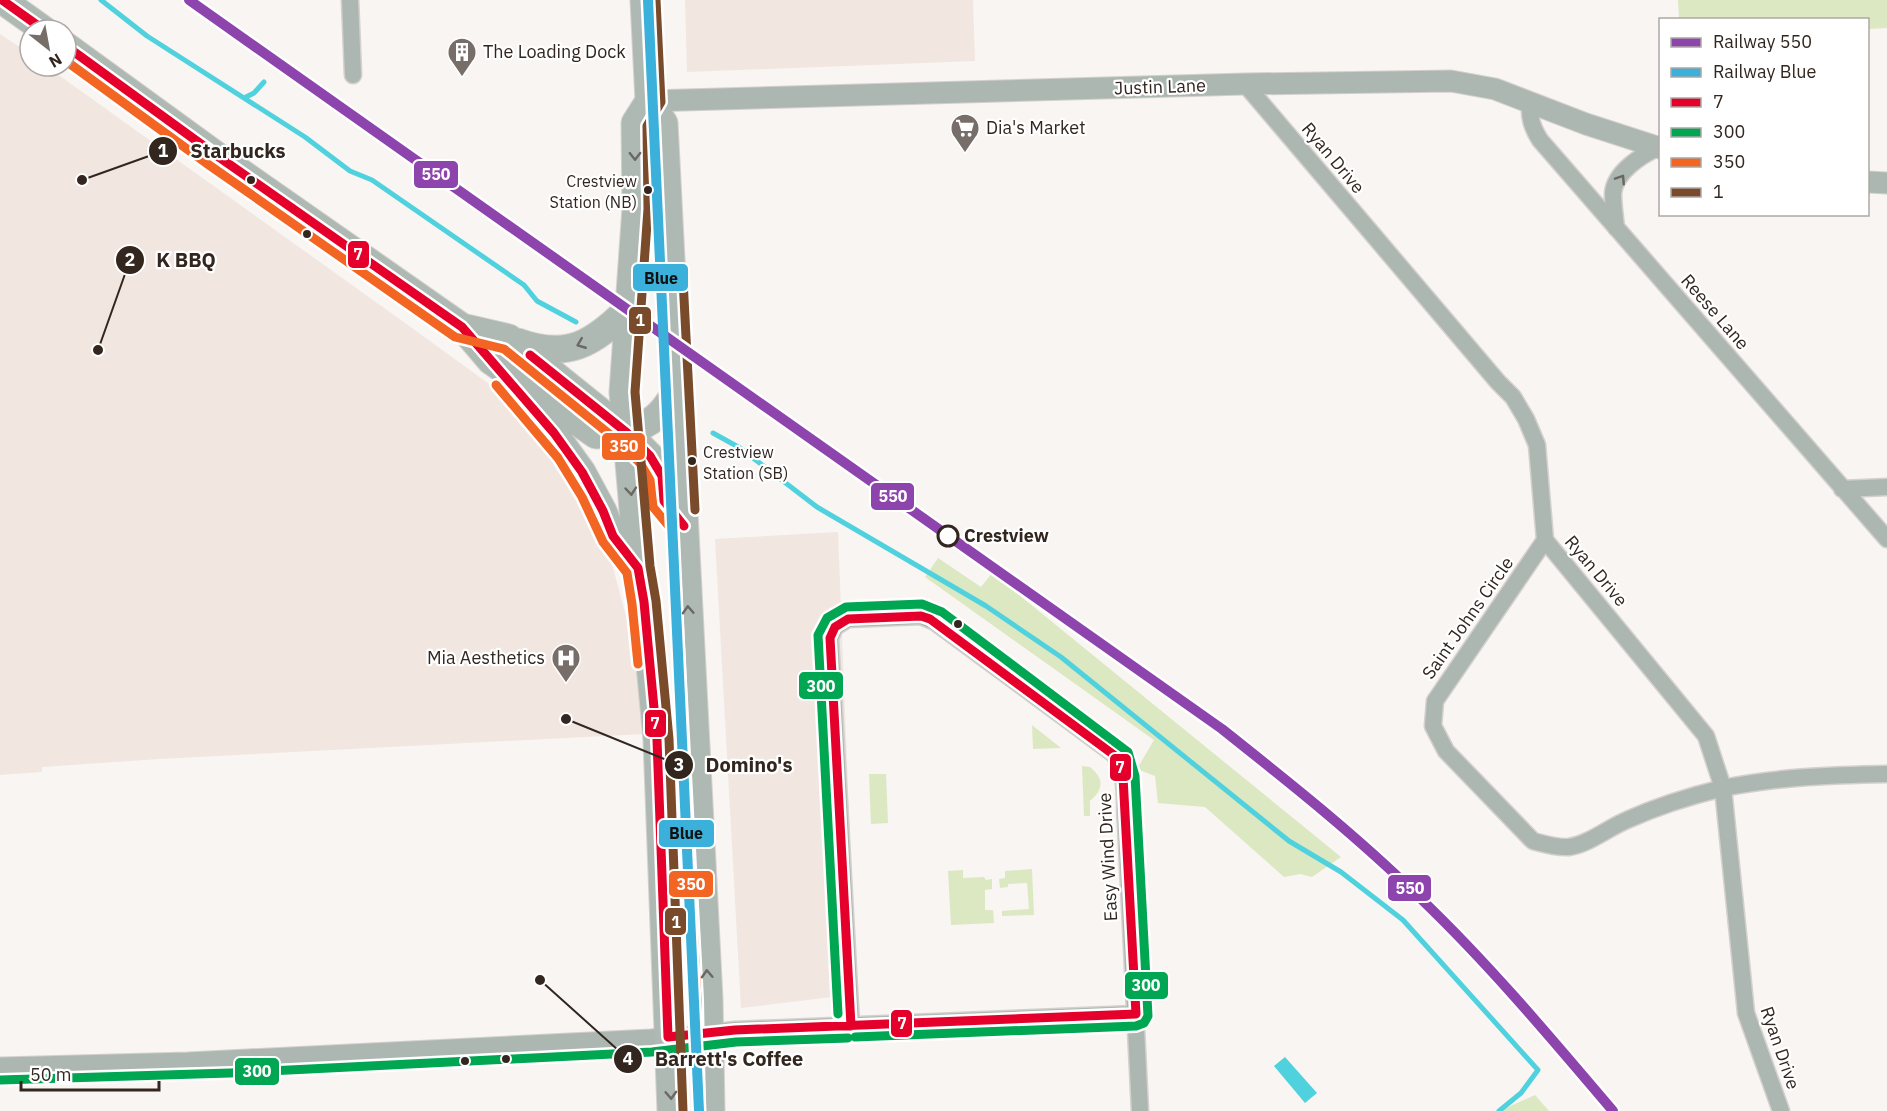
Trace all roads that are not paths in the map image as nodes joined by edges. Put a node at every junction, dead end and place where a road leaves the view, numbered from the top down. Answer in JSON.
{"nodes":[{"id":1,"x":2,"y":0,"type":"edge"},
{"id":2,"x":350,"y":0,"type":"edge"},
{"id":3,"x":644,"y":0,"type":"edge"},
{"id":4,"x":27,"y":18,"type":"edge"},
{"id":5,"x":78,"y":55,"type":"edge"},
{"id":6,"x":353,"y":75,"type":"dead end"},
{"id":7,"x":1245,"y":84,"type":"junction"},
{"id":8,"x":649,"y":101,"type":"junction"},
{"id":9,"x":1530,"y":103,"type":"junction"},
{"id":10,"x":1659,"y":147,"type":"edge"},
{"id":11,"x":1659,"y":148,"type":"edge"},
{"id":12,"x":1869,"y":182,"type":"edge"},
{"id":13,"x":1887,"y":183,"type":"edge"},
{"id":14,"x":1616,"y":228,"type":"junction"},
{"id":15,"x":628,"y":309,"type":"junction"},
{"id":16,"x":462,"y":327,"type":"junction"},
{"id":17,"x":509,"y":338,"type":"junction"},
{"id":18,"x":491,"y":361,"type":"junction"},
{"id":19,"x":678,"y":386,"type":"junction"},
{"id":20,"x":626,"y":432,"type":"junction"},
{"id":21,"x":1887,"y":487,"type":"edge"},
{"id":22,"x":1842,"y":489,"type":"junction"},
{"id":23,"x":684,"y":526,"type":"junction"},
{"id":24,"x":1887,"y":538,"type":"edge"},
{"id":25,"x":1545,"y":540,"type":"junction"},
{"id":26,"x":638,"y":568,"type":"junction"},
{"id":27,"x":1887,"y":774,"type":"edge"},
{"id":28,"x":1723,"y":788,"type":"junction"},
{"id":29,"x":1136,"y":1014,"type":"junction"},
{"id":30,"x":851,"y":1026,"type":"junction"},
{"id":31,"x":709,"y":1032,"type":"junction"},
{"id":32,"x":668,"y":1037,"type":"junction"},
{"id":33,"x":0,"y":1068,"type":"edge"},
{"id":34,"x":671,"y":1111,"type":"edge"},
{"id":35,"x":711,"y":1111,"type":"edge"},
{"id":36,"x":1140,"y":1111,"type":"edge"},
{"id":37,"x":1780,"y":1111,"type":"edge"}],
"edges":[{"from":1,"to":4,"type":"main road"},
{"from":2,"to":6,"type":"street"},
{"from":3,"to":8,"type":"main road"},
{"from":5,"to":16,"type":"main road"},
{"from":7,"to":8,"type":"street","name":"Justin Lane"},
{"from":7,"to":9,"type":"street","name":"Justin Lane"},
{"from":7,"to":25,"type":"street","name":"Ryan Drive"},
{"from":8,"to":15,"type":"main road","one_way":true},
{"from":8,"to":19,"type":"main road"},
{"from":9,"to":10,"type":"street","name":"Justin Lane"},
{"from":9,"to":14,"type":"street","name":"Reese Lane"},
{"from":14,"to":11,"type":"street","one_way":true},
{"from":12,"to":13,"type":"street"},
{"from":14,"to":22,"type":"street","name":"Reese Lane"},
{"from":15,"to":17,"type":"main road","one_way":true},
{"from":15,"to":20,"type":"main road"},
{"from":16,"to":17,"type":"main road"},
{"from":16,"to":18,"type":"main road"},
{"from":17,"to":20,"type":"main road"},
{"from":18,"to":20,"type":"main road"},
{"from":18,"to":26,"type":"main road"},
{"from":19,"to":20,"type":"main road"},
{"from":19,"to":23,"type":"main road"},
{"from":20,"to":23,"type":"main road"},
{"from":20,"to":26,"type":"main road","one_way":true},
{"from":21,"to":22,"type":"street"},
{"from":22,"to":24,"type":"street","name":"Reese Lane"},
{"from":31,"to":23,"type":"main road","one_way":true},
{"from":25,"to":28,"type":"street","name":"Ryan Drive"},
{"from":25,"to":28,"type":"street","name":"Saint Johns Circle"},
{"from":26,"to":32,"type":"main road"},
{"from":27,"to":28,"type":"street","name":"Saint Johns Circle"},
{"from":28,"to":37,"type":"street","name":"Ryan Drive"},
{"from":29,"to":30,"type":"street"},
{"from":29,"to":30,"type":"street","name":"Easy Wind Drive"},
{"from":29,"to":36,"type":"street","name":"Easy Wind Drive"},
{"from":30,"to":31,"type":"street"},
{"from":31,"to":32,"type":"street"},
{"from":31,"to":35,"type":"main road"},
{"from":32,"to":33,"type":"street"},
{"from":32,"to":34,"type":"main road","one_way":true}]}
